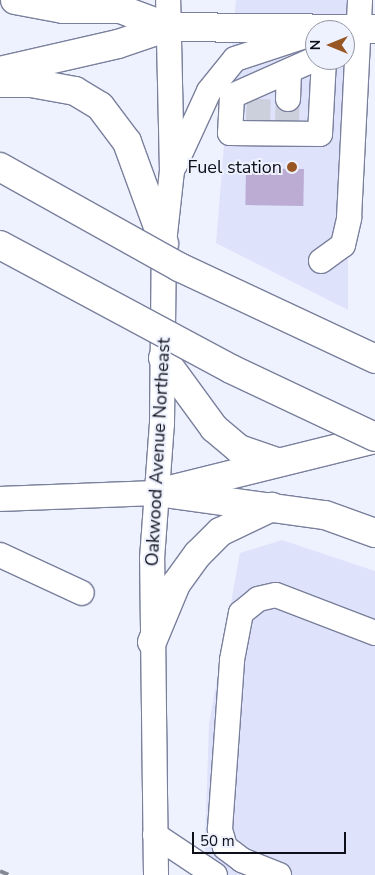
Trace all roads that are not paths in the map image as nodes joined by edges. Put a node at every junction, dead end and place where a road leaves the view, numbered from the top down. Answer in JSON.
{"nodes":[{"id":1,"x":16,"y":0,"type":"edge"},
{"id":2,"x":168,"y":0,"type":"edge"},
{"id":3,"x":360,"y":0,"type":"edge"},
{"id":4,"x":168,"y":27,"type":"junction"},
{"id":5,"x":367,"y":29,"type":"edge"},
{"id":6,"x":305,"y":30,"type":"edge"},
{"id":7,"x":305,"y":36,"type":"edge"},
{"id":8,"x":255,"y":52,"type":"junction"},
{"id":9,"x":305,"y":64,"type":"edge"},
{"id":10,"x":323,"y":70,"type":"edge"},
{"id":11,"x":0,"y":71,"type":"edge"},
{"id":12,"x":290,"y":71,"type":"junction"},
{"id":13,"x":0,"y":83,"type":"edge"},
{"id":14,"x":260,"y":91,"type":"junction"},
{"id":15,"x":288,"y":98,"type":"tunnel mouth"},
{"id":16,"x":0,"y":167,"type":"edge"},
{"id":17,"x":172,"y":171,"type":"junction"},
{"id":18,"x":164,"y":243,"type":"junction"},
{"id":19,"x":0,"y":245,"type":"edge"},
{"id":20,"x":321,"y":261,"type":"dead end"},
{"id":21,"x":163,"y":358,"type":"junction"},
{"id":22,"x":375,"y":359,"type":"edge"},
{"id":23,"x":375,"y":438,"type":"edge"},
{"id":24,"x":276,"y":462,"type":"junction"},
{"id":25,"x":157,"y":493,"type":"junction"},
{"id":26,"x":0,"y":499,"type":"edge"},
{"id":27,"x":274,"y":506,"type":"junction"},
{"id":28,"x":375,"y":533,"type":"edge"},
{"id":29,"x":0,"y":555,"type":"edge"},
{"id":30,"x":82,"y":593,"type":"dead end"},
{"id":31,"x":375,"y":634,"type":"edge"},
{"id":32,"x":152,"y":642,"type":"junction"},
{"id":33,"x":155,"y":835,"type":"junction"},
{"id":34,"x":156,"y":875,"type":"edge"},
{"id":35,"x":215,"y":875,"type":"edge"},
{"id":36,"x":279,"y":875,"type":"edge"}],
"edges":[{"from":1,"to":4,"type":"main road"},
{"from":2,"to":4,"type":"street","name":"Oakwood Avenue Northeast"},
{"from":3,"to":5,"type":"street"},
{"from":4,"to":6,"type":"main road"},
{"from":4,"to":11,"type":"main road"},
{"from":4,"to":17,"type":"street","name":"Oakwood Avenue Northeast"},
{"from":5,"to":20,"type":"street"},
{"from":7,"to":8,"type":"street"},
{"from":8,"to":14,"type":"street"},
{"from":8,"to":17,"type":"street"},
{"from":9,"to":12,"type":"street"},
{"from":10,"to":14,"type":"street"},
{"from":12,"to":14,"type":"street"},
{"from":12,"to":15,"type":"street"},
{"from":13,"to":18,"type":"main road"},
{"from":16,"to":22,"type":"main road","bridge":true},
{"from":17,"to":18,"type":"street","name":"Oakwood Avenue Northeast"},
{"from":18,"to":21,"type":"street","name":"Oakwood Avenue Northeast"},
{"from":19,"to":23,"type":"main road","bridge":true},
{"from":21,"to":24,"type":"main road"},
{"from":21,"to":25,"type":"street","name":"Oakwood Avenue Northeast"},
{"from":23,"to":24,"type":"main road"},
{"from":24,"to":25,"type":"main road"},
{"from":25,"to":26,"type":"street"},
{"from":25,"to":27,"type":"main road"},
{"from":25,"to":32,"type":"street","name":"Oakwood Avenue Northeast"},
{"from":27,"to":28,"type":"main road"},
{"from":27,"to":32,"type":"main road"},
{"from":29,"to":30,"type":"street"},
{"from":31,"to":36,"type":"street"},
{"from":32,"to":33,"type":"street","name":"Oakwood Avenue Northeast"},
{"from":33,"to":34,"type":"street","name":"Oakwood Avenue Northeast"},
{"from":33,"to":35,"type":"street"}]}
